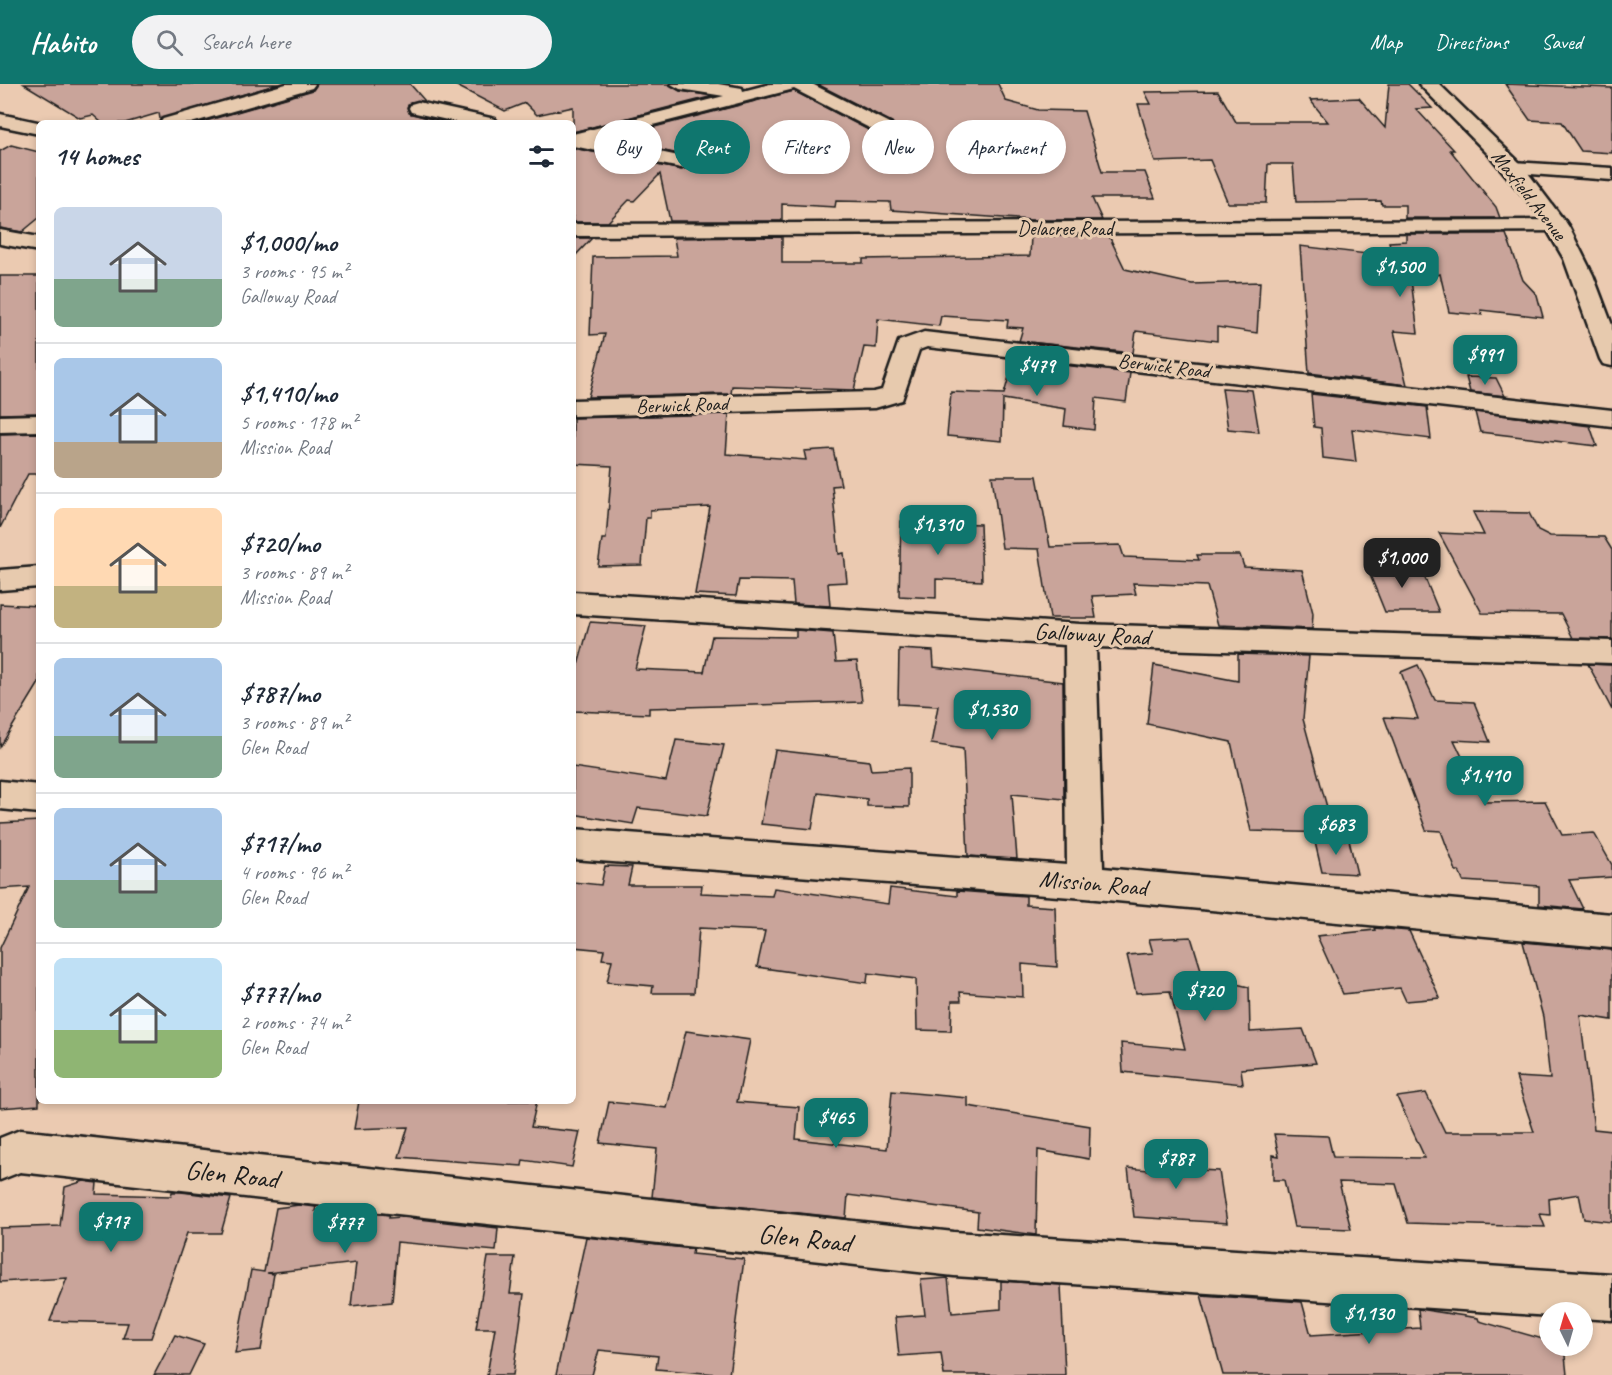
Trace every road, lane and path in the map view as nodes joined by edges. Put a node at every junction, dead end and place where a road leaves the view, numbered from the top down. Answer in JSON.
{"nodes":[{"id":1,"x":306,"y":84,"type":"edge"},
{"id":2,"x":680,"y":84,"type":"edge"},
{"id":3,"x":792,"y":84,"type":"edge"},
{"id":4,"x":798,"y":84,"type":"edge"},
{"id":5,"x":1428,"y":84,"type":"edge"},
{"id":6,"x":751,"y":94,"type":"junction"},
{"id":7,"x":418,"y":108,"type":"dead end"},
{"id":8,"x":0,"y":120,"type":"edge"},
{"id":9,"x":180,"y":120,"type":"edge"},
{"id":10,"x":474,"y":120,"type":"edge"},
{"id":11,"x":868,"y":120,"type":"edge"},
{"id":12,"x":36,"y":127,"type":"edge"},
{"id":13,"x":576,"y":139,"type":"edge"},
{"id":14,"x":576,"y":141,"type":"edge"},
{"id":15,"x":674,"y":161,"type":"edge"},
{"id":16,"x":1511,"y":168,"type":"junction"},
{"id":17,"x":1612,"y":174,"type":"edge"},
{"id":18,"x":1557,"y":226,"type":"junction"},
{"id":19,"x":576,"y":230,"type":"edge"},
{"id":20,"x":0,"y":237,"type":"edge"},
{"id":21,"x":36,"y":243,"type":"edge"},
{"id":22,"x":1603,"y":310,"type":"edge"},
{"id":23,"x":1612,"y":359,"type":"edge"},
{"id":24,"x":576,"y":408,"type":"edge"},
{"id":25,"x":1612,"y":418,"type":"edge"},
{"id":26,"x":36,"y":423,"type":"edge"},
{"id":27,"x":3,"y":428,"type":"edge"},
{"id":28,"x":36,"y":577,"type":"edge"},
{"id":29,"x":0,"y":580,"type":"edge"},
{"id":30,"x":576,"y":603,"type":"edge"},
{"id":31,"x":1080,"y":634,"type":"junction"},
{"id":32,"x":1612,"y":652,"type":"edge"},
{"id":33,"x":0,"y":795,"type":"edge"},
{"id":34,"x":36,"y":799,"type":"edge"},
{"id":35,"x":576,"y":844,"type":"edge"},
{"id":36,"x":1085,"y":882,"type":"junction"},
{"id":37,"x":1612,"y":931,"type":"edge"},
{"id":38,"x":1,"y":1159,"type":"edge"},
{"id":39,"x":1612,"y":1297,"type":"edge"}],
"edges":[{"from":1,"to":9,"type":"street"},
{"from":2,"to":6,"type":"street"},
{"from":3,"to":6,"type":"street"},
{"from":4,"to":11,"type":"street"},
{"from":5,"to":16,"type":"street","name":"Maxfield Avenue"},
{"from":6,"to":13,"type":"street"},
{"from":7,"to":10,"type":"street"},
{"from":8,"to":12,"type":"street"},
{"from":14,"to":15,"type":"street"},
{"from":16,"to":17,"type":"street"},
{"from":16,"to":18,"type":"street","name":"Maxfield Avenue"},
{"from":18,"to":19,"type":"street","name":"Delacree Road"},
{"from":18,"to":22,"type":"street","name":"Maxfield Avenue"},
{"from":20,"to":21,"type":"street"},
{"from":22,"to":23,"type":"street","name":"Maxfield Avenue"},
{"from":24,"to":25,"type":"street","name":"Berwick Road"},
{"from":26,"to":27,"type":"street"},
{"from":28,"to":29,"type":"street"},
{"from":30,"to":31,"type":"street","name":"Galloway Road"},
{"from":31,"to":32,"type":"street","name":"Galloway Road"},
{"from":31,"to":36,"type":"street"},
{"from":33,"to":34,"type":"street"},
{"from":35,"to":36,"type":"street","name":"Mission Road"},
{"from":36,"to":37,"type":"street","name":"Mission Road"},
{"from":38,"to":39,"type":"street","name":"Glen Road"}]}
